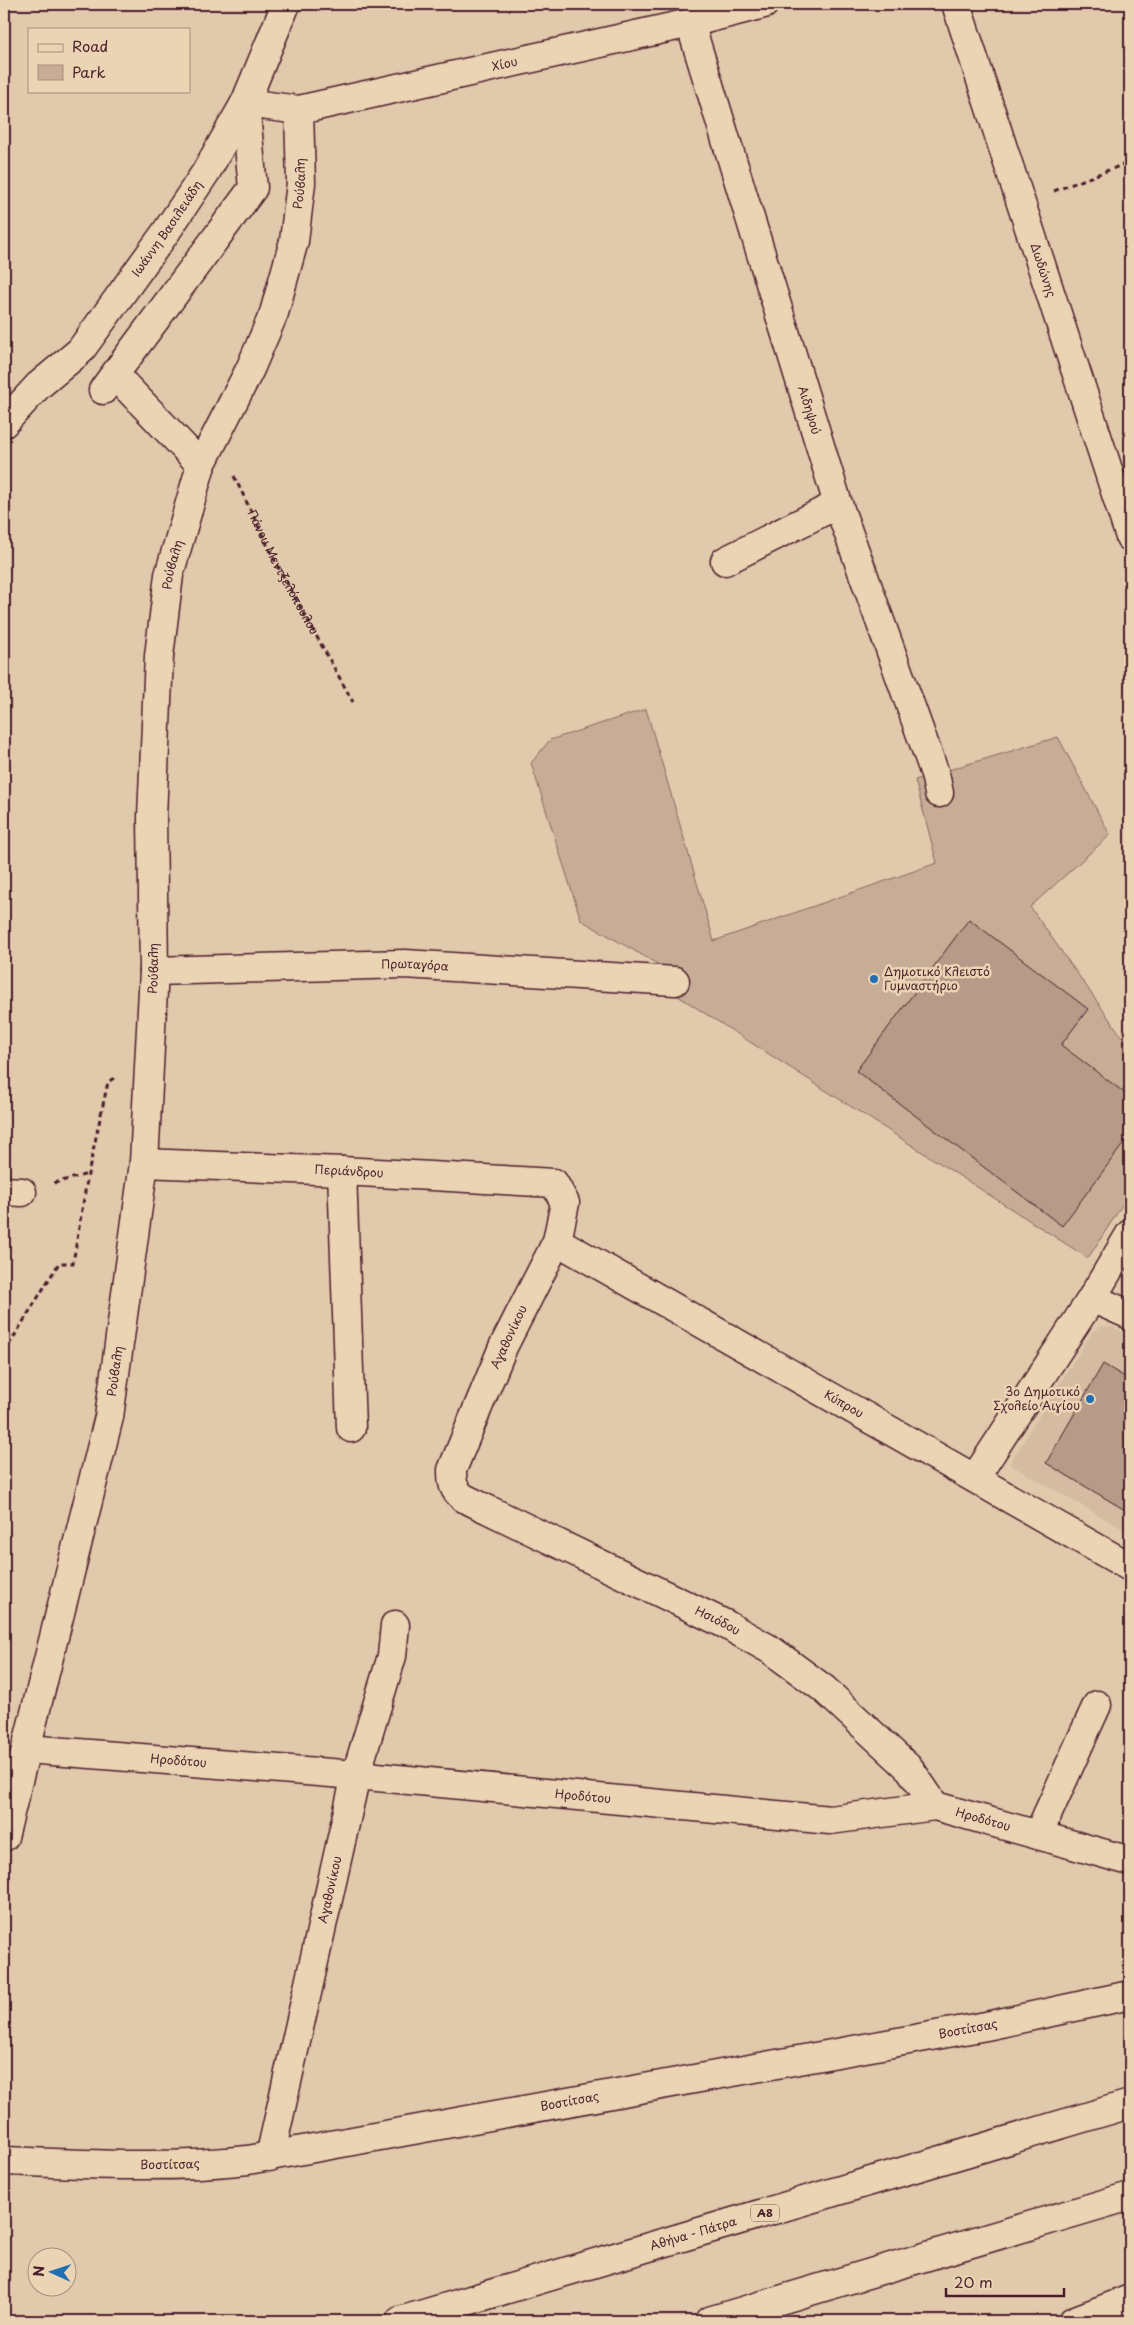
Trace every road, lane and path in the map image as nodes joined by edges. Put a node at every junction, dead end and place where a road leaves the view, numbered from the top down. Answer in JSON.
{"nodes":[{"id":1,"x":286,"y":4,"type":"edge"},
{"id":2,"x":764,"y":4,"type":"edge"},
{"id":3,"x":956,"y":4,"type":"edge"},
{"id":4,"x":690,"y":23,"type":"junction"},
{"id":5,"x":245,"y":103,"type":"junction"},
{"id":6,"x":299,"y":110,"type":"junction"},
{"id":7,"x":1130,"y":162,"type":"edge"},
{"id":8,"x":1021,"y":203,"type":"junction"},
{"id":9,"x":4,"y":423,"type":"edge"},
{"id":10,"x":207,"y":454,"type":"junction"},
{"id":11,"x":838,"y":504,"type":"junction"},
{"id":12,"x":1130,"y":537,"type":"edge"},
{"id":13,"x":725,"y":561,"type":"dead end"},
{"id":14,"x":353,"y":702,"type":"dead end"},
{"id":15,"x":939,"y":793,"type":"dead end"},
{"id":16,"x":154,"y":972,"type":"junction"},
{"id":17,"x":675,"y":981,"type":"dead end"},
{"id":18,"x":108,"y":1082,"type":"dead end"},
{"id":19,"x":144,"y":1163,"type":"junction"},
{"id":20,"x":342,"y":1170,"type":"junction"},
{"id":21,"x":554,"y":1183,"type":"joint"},
{"id":22,"x":1130,"y":1234,"type":"edge"},
{"id":23,"x":557,"y":1241,"type":"junction"},
{"id":24,"x":1092,"y":1298,"type":"junction"},
{"id":25,"x":1130,"y":1315,"type":"edge"},
{"id":26,"x":4,"y":1353,"type":"edge"},
{"id":27,"x":351,"y":1428,"type":"dead end"},
{"id":28,"x":974,"y":1478,"type":"junction"},
{"id":29,"x":458,"y":1493,"type":"joint"},
{"id":30,"x":1130,"y":1567,"type":"edge"},
{"id":31,"x":395,"y":1625,"type":"dead end"},
{"id":32,"x":1097,"y":1705,"type":"dead end"},
{"id":33,"x":27,"y":1749,"type":"junction"},
{"id":34,"x":356,"y":1775,"type":"junction"},
{"id":35,"x":934,"y":1806,"type":"junction"},
{"id":36,"x":1038,"y":1835,"type":"junction"},
{"id":37,"x":4,"y":1837,"type":"edge"},
{"id":38,"x":1130,"y":1861,"type":"edge"},
{"id":39,"x":1130,"y":1995,"type":"edge"},
{"id":40,"x":1130,"y":2104,"type":"edge"},
{"id":41,"x":270,"y":2157,"type":"junction"},
{"id":42,"x":4,"y":2160,"type":"edge"},
{"id":43,"x":1130,"y":2196,"type":"edge"},
{"id":44,"x":1130,"y":2299,"type":"edge"},
{"id":45,"x":400,"y":2321,"type":"edge"},
{"id":46,"x":710,"y":2321,"type":"edge"},
{"id":47,"x":1073,"y":2321,"type":"edge"}],
"edges":[{"from":1,"to":5,"type":"main road","name":"Ιωάννη Βασιλειάδη"},
{"from":2,"to":4,"type":"main road","name":"Χίου"},
{"from":3,"to":8,"type":"main road","name":"Δωδώνης"},
{"from":4,"to":6,"type":"main road","name":"Χίου"},
{"from":4,"to":11,"type":"main road","name":"Αιδηψού"},
{"from":5,"to":6,"type":"main road","name":"Χίου"},
{"from":5,"to":9,"type":"main road","name":"Ιωάννη Βασιλειάδη"},
{"from":5,"to":10,"type":"main road"},
{"from":6,"to":10,"type":"main road","name":"Ρούβαλη"},
{"from":7,"to":8,"type":"path"},
{"from":8,"to":12,"type":"main road","name":"Δωδώνης"},
{"from":10,"to":14,"type":"path","name":"Πάνου Μεντζελόπουλου"},
{"from":10,"to":16,"type":"main road","name":"Ρούβαλη"},
{"from":11,"to":13,"type":"main road"},
{"from":11,"to":15,"type":"main road","name":"Αιδηψού"},
{"from":16,"to":17,"type":"main road","name":"Πρωταγόρα"},
{"from":16,"to":19,"type":"main road","name":"Ρούβαλη"},
{"from":18,"to":26,"type":"path"},
{"from":19,"to":20,"type":"main road","name":"Περιάνδρου"},
{"from":19,"to":33,"type":"main road","name":"Ρούβαλη"},
{"from":20,"to":21,"type":"main road","name":"Περιάνδρου"},
{"from":20,"to":27,"type":"main road"},
{"from":21,"to":23,"type":"main road","name":"Αγαθονίκου"},
{"from":22,"to":24,"type":"main road"},
{"from":23,"to":28,"type":"main road","name":"Κύπρου"},
{"from":23,"to":29,"type":"main road","name":"Αγαθονίκου"},
{"from":24,"to":25,"type":"main road"},
{"from":24,"to":28,"type":"main road"},
{"from":28,"to":30,"type":"main road","name":"Κύπρου"},
{"from":29,"to":35,"type":"main road","name":"Ησιόδου"},
{"from":31,"to":34,"type":"main road","name":"Αγαθονίκου"},
{"from":32,"to":36,"type":"main road"},
{"from":33,"to":34,"type":"main road","name":"Ηροδότου"},
{"from":33,"to":37,"type":"main road","name":"Ρούβαλη"},
{"from":34,"to":35,"type":"main road","name":"Ηροδότου"},
{"from":34,"to":41,"type":"main road","name":"Αγαθονίκου"},
{"from":35,"to":36,"type":"main road","name":"Ηροδότου"},
{"from":36,"to":38,"type":"main road","name":"Ηροδότου"},
{"from":39,"to":41,"type":"main road","name":"Βοστίτσας"},
{"from":40,"to":45,"type":"main road","name":"Αθήνα - Πάτρα","number":"Α8"},
{"from":41,"to":42,"type":"main road","name":"Βοστίτσας"},
{"from":43,"to":46,"type":"main road"},
{"from":44,"to":47,"type":"main road"}]}
